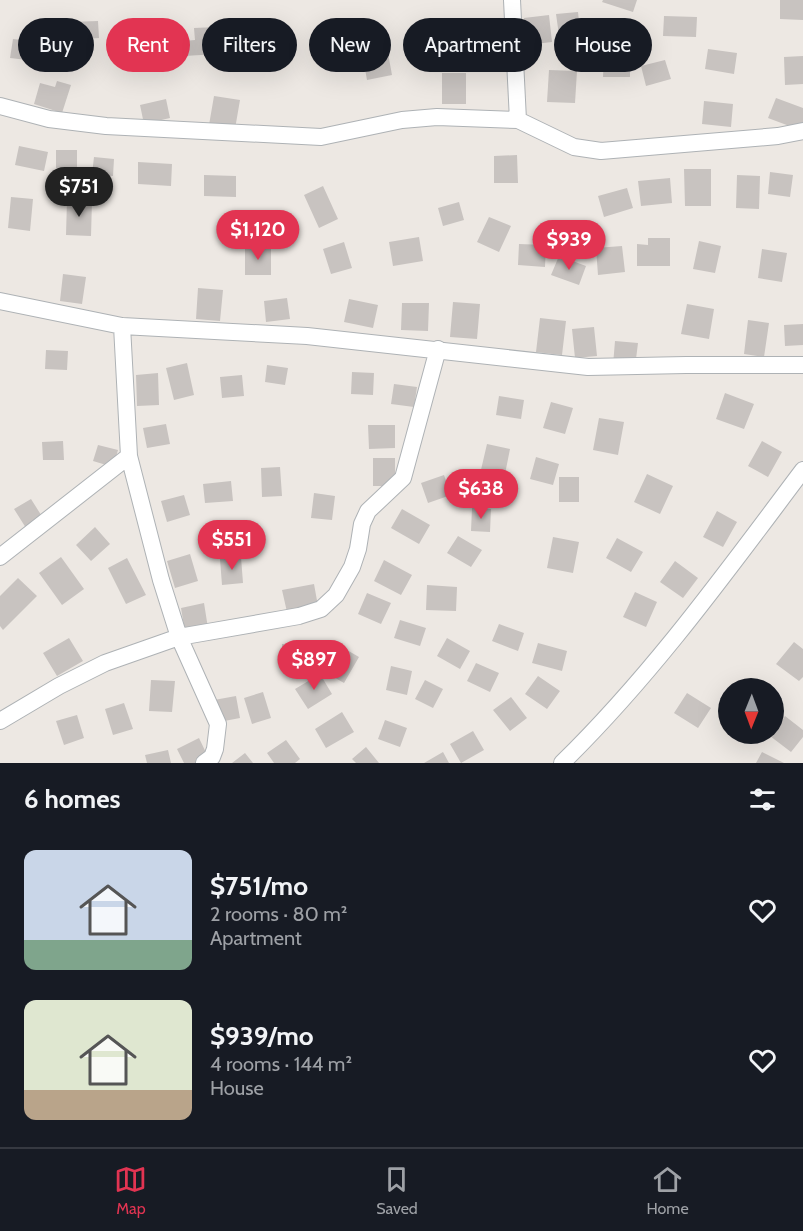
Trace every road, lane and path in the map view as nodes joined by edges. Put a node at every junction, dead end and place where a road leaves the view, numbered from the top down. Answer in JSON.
{"nodes":[{"id":1,"x":512,"y":0,"type":"edge"},
{"id":2,"x":0,"y":106,"type":"edge"},
{"id":3,"x":518,"y":120,"type":"junction"},
{"id":4,"x":803,"y":131,"type":"edge"},
{"id":5,"x":0,"y":301,"type":"edge"},
{"id":6,"x":122,"y":326,"type":"junction"},
{"id":7,"x":438,"y":349,"type":"junction"},
{"id":8,"x":803,"y":365,"type":"edge"},
{"id":9,"x":129,"y":456,"type":"junction"},
{"id":10,"x":803,"y":470,"type":"edge"},
{"id":11,"x":0,"y":557,"type":"edge"},
{"id":12,"x":179,"y":637,"type":"junction"},
{"id":13,"x":0,"y":721,"type":"edge"},
{"id":14,"x":204,"y":763,"type":"edge"},
{"id":15,"x":562,"y":763,"type":"edge"}],
"edges":[{"from":1,"to":3,"type":"street"},
{"from":2,"to":3,"type":"street"},
{"from":3,"to":4,"type":"street"},
{"from":5,"to":6,"type":"street"},
{"from":6,"to":7,"type":"street"},
{"from":6,"to":9,"type":"street"},
{"from":7,"to":8,"type":"street"},
{"from":7,"to":12,"type":"street"},
{"from":9,"to":11,"type":"street"},
{"from":9,"to":12,"type":"street"},
{"from":10,"to":15,"type":"street"},
{"from":12,"to":13,"type":"street"},
{"from":12,"to":14,"type":"street"}]}
